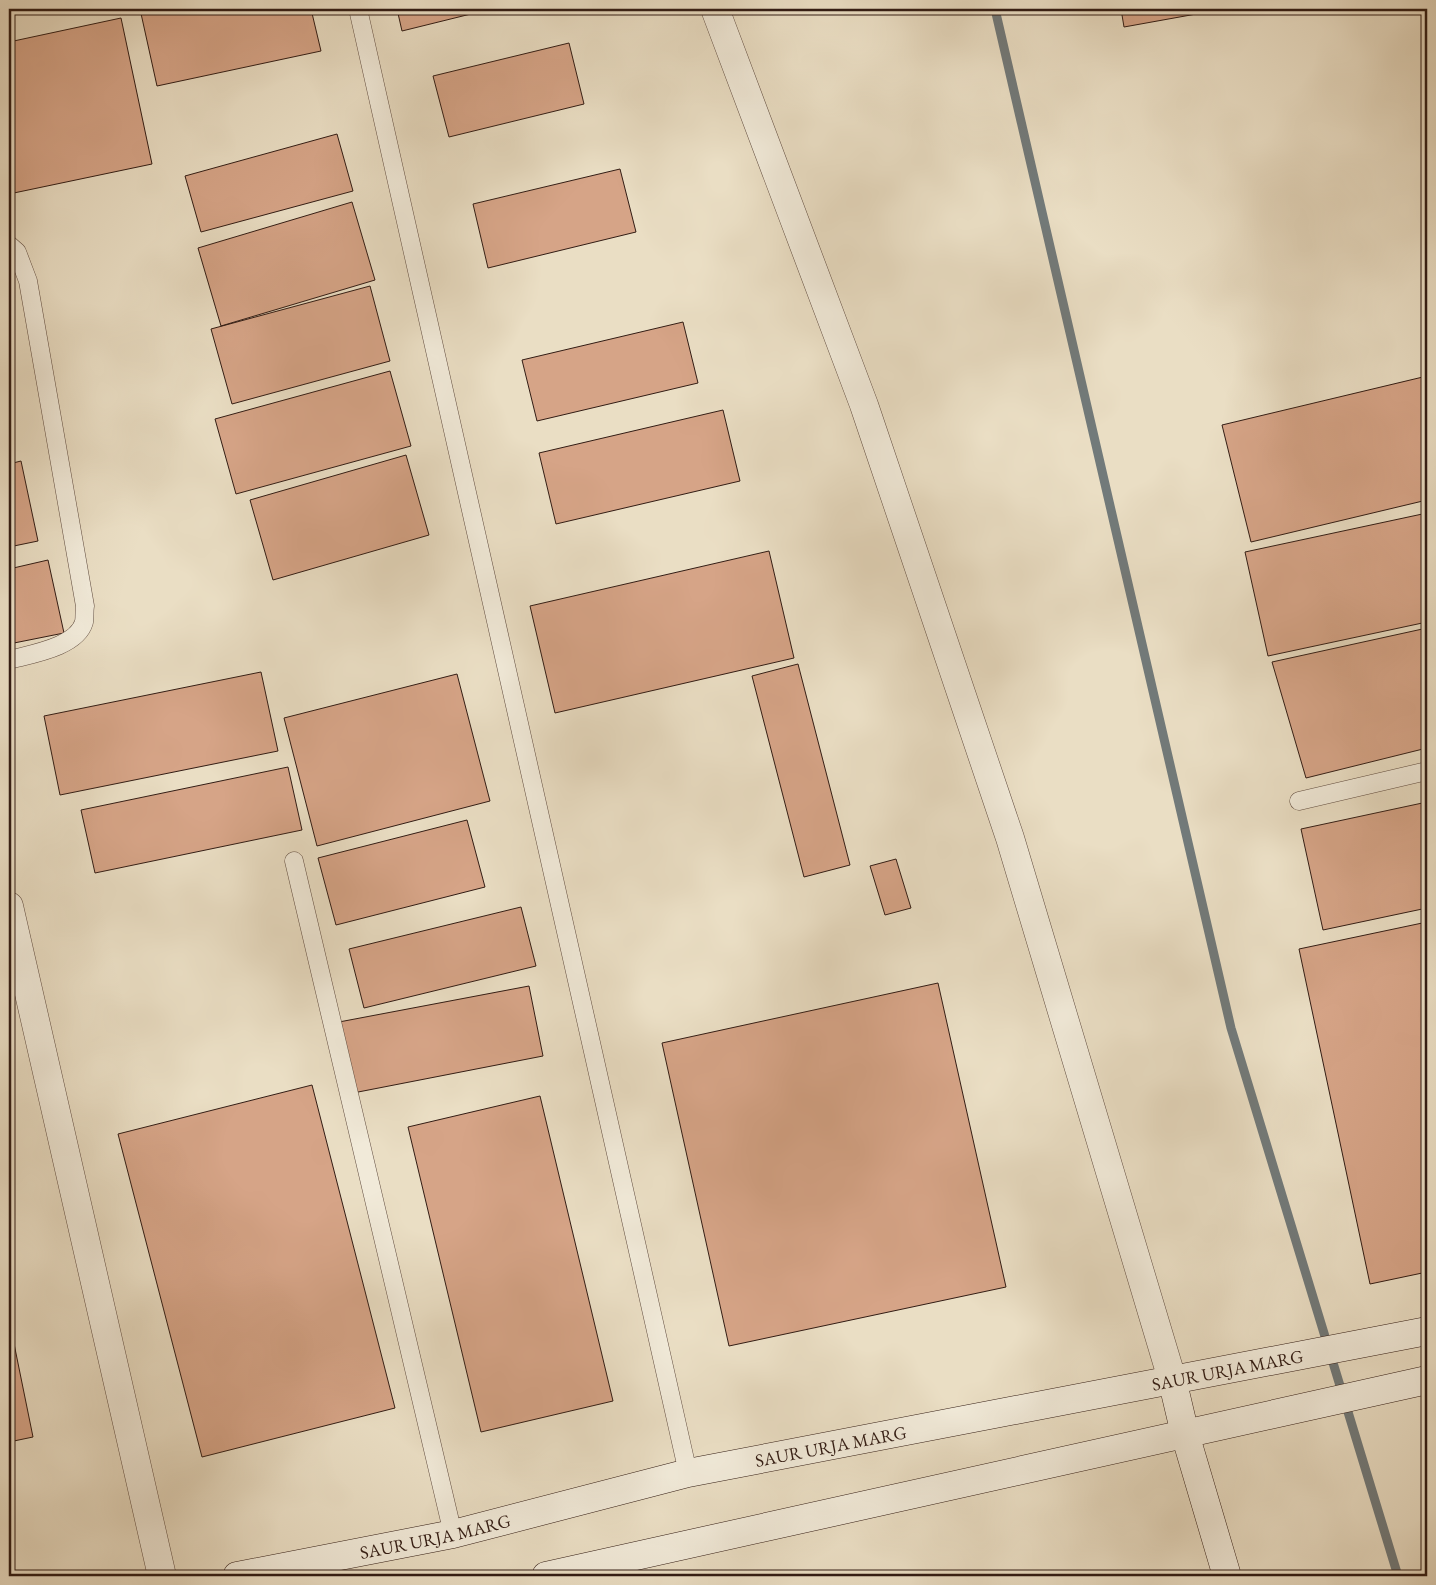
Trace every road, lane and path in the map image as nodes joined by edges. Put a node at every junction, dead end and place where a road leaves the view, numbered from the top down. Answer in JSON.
{"nodes":[{"id":1,"x":358,"y":9,"type":"edge"},
{"id":2,"x":715,"y":9,"type":"edge"},
{"id":3,"x":9,"y":245,"type":"edge"},
{"id":4,"x":9,"y":660,"type":"edge"},
{"id":5,"x":1427,"y":770,"type":"edge"},
{"id":6,"x":1299,"y":801,"type":"dead end"},
{"id":7,"x":294,"y":861,"type":"dead end"},
{"id":8,"x":9,"y":906,"type":"edge"},
{"id":9,"x":1427,"y":1331,"type":"edge"},
{"id":10,"x":1172,"y":1379,"type":"junction"},
{"id":11,"x":1427,"y":1380,"type":"edge"},
{"id":12,"x":1185,"y":1434,"type":"junction"},
{"id":13,"x":688,"y":1472,"type":"junction"},
{"id":14,"x":453,"y":1534,"type":"junction"},
{"id":15,"x":162,"y":1576,"type":"edge"},
{"id":16,"x":238,"y":1576,"type":"edge"},
{"id":17,"x":546,"y":1576,"type":"edge"},
{"id":18,"x":1227,"y":1576,"type":"edge"}],
"edges":[{"from":1,"to":13,"type":"lane"},
{"from":2,"to":10,"type":"street"},
{"from":3,"to":4,"type":"lane"},
{"from":5,"to":6,"type":"lane"},
{"from":7,"to":14,"type":"lane"},
{"from":8,"to":15,"type":"street"},
{"from":9,"to":10,"type":"street","name":"SAUR URJA MARG"},
{"from":10,"to":12,"type":"street"},
{"from":10,"to":13,"type":"street","name":"SAUR URJA MARG"},
{"from":11,"to":12,"type":"street"},
{"from":12,"to":17,"type":"street"},
{"from":12,"to":18,"type":"street"},
{"from":13,"to":14,"type":"street","name":"SAUR URJA MARG"},
{"from":14,"to":16,"type":"street","name":"SAUR URJA MARG"}]}
